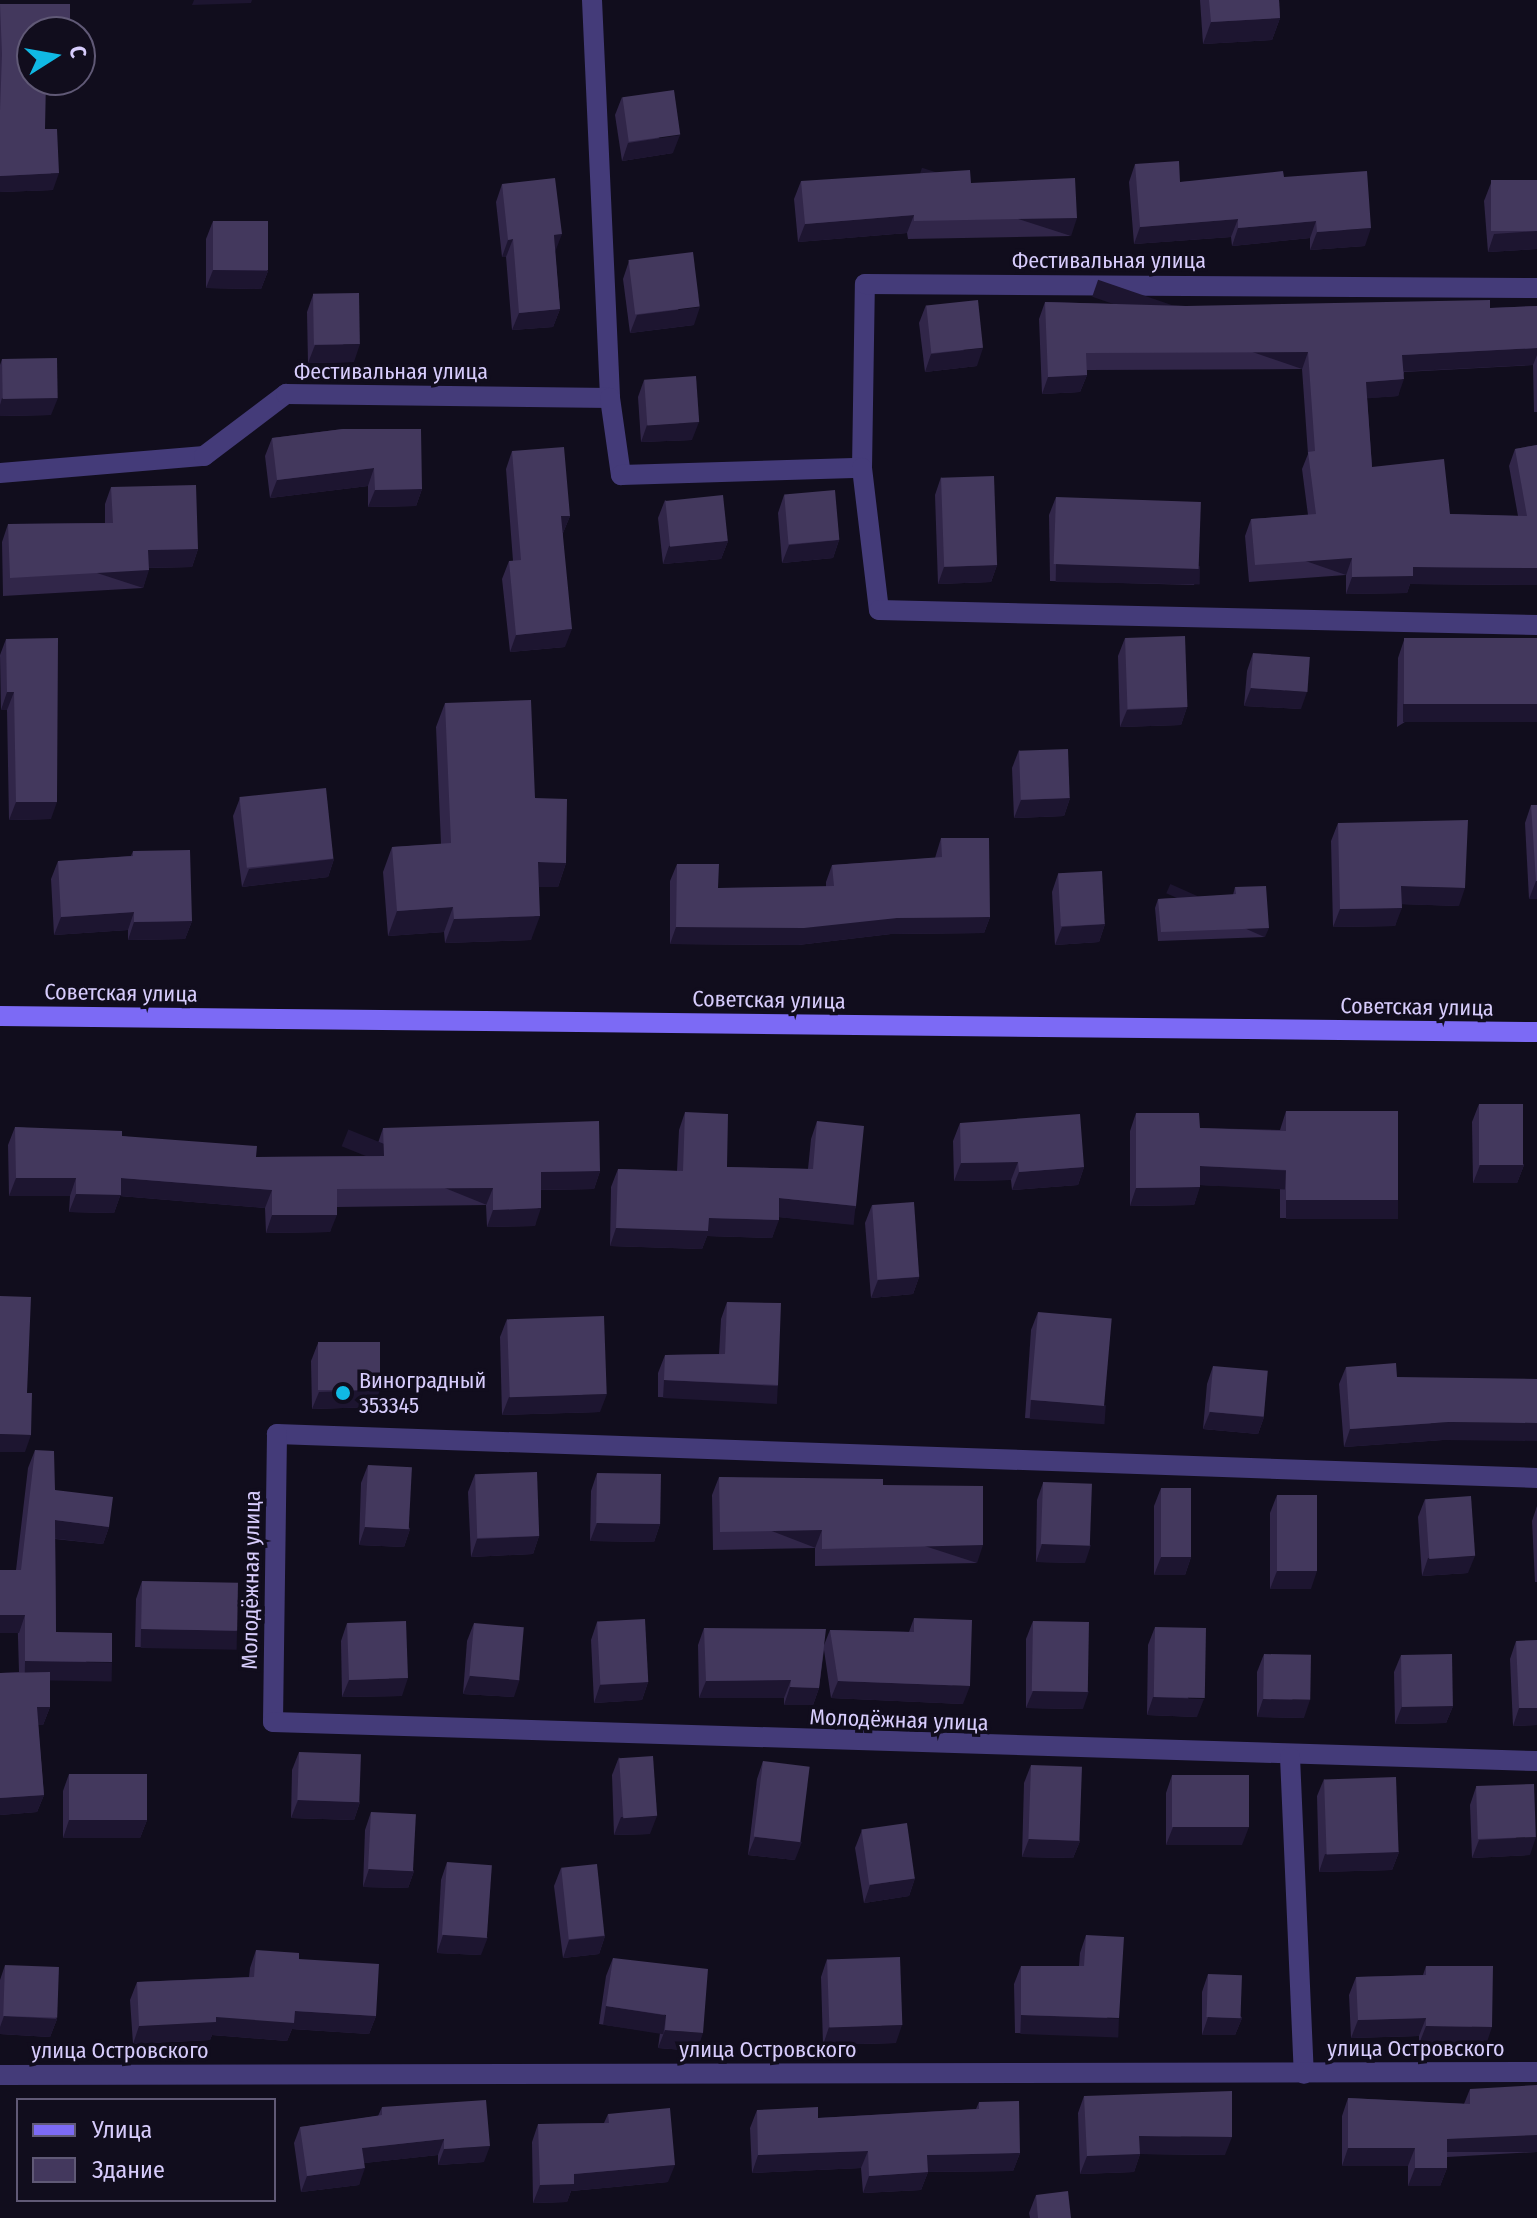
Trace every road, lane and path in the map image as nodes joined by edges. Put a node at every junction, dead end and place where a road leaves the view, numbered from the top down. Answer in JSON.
{"nodes":[{"id":1,"x":592,"y":0,"type":"edge"},
{"id":2,"x":1537,"y":288,"type":"edge"},
{"id":3,"x":610,"y":398,"type":"junction"},
{"id":4,"x":862,"y":468,"type":"junction"},
{"id":5,"x":0,"y":473,"type":"edge"},
{"id":6,"x":1537,"y":625,"type":"edge"},
{"id":7,"x":0,"y":1016,"type":"edge"},
{"id":8,"x":1537,"y":1032,"type":"edge"},
{"id":9,"x":1537,"y":1478,"type":"edge"},
{"id":10,"x":1290,"y":1757,"type":"junction"},
{"id":11,"x":1537,"y":1761,"type":"edge"},
{"id":12,"x":1537,"y":2072,"type":"edge"},
{"id":13,"x":1304,"y":2074,"type":"junction"},
{"id":14,"x":0,"y":2075,"type":"edge"}],
"edges":[{"from":1,"to":3,"type":"street"},
{"from":2,"to":4,"type":"street","name":"Фестивальная улица"},
{"from":3,"to":4,"type":"street"},
{"from":3,"to":5,"type":"street","name":"Фестивальная улица"},
{"from":4,"to":6,"type":"street","name":"Фестивальная улица"},
{"from":7,"to":8,"type":"main road","name":"Советская улица"},
{"from":9,"to":10,"type":"street","name":"Молодёжная улица"},
{"from":10,"to":11,"type":"street","name":"Молодёжная улица"},
{"from":10,"to":13,"type":"street"},
{"from":12,"to":13,"type":"street","name":"улица Островского"},
{"from":13,"to":14,"type":"street","name":"улица Островского"}]}
